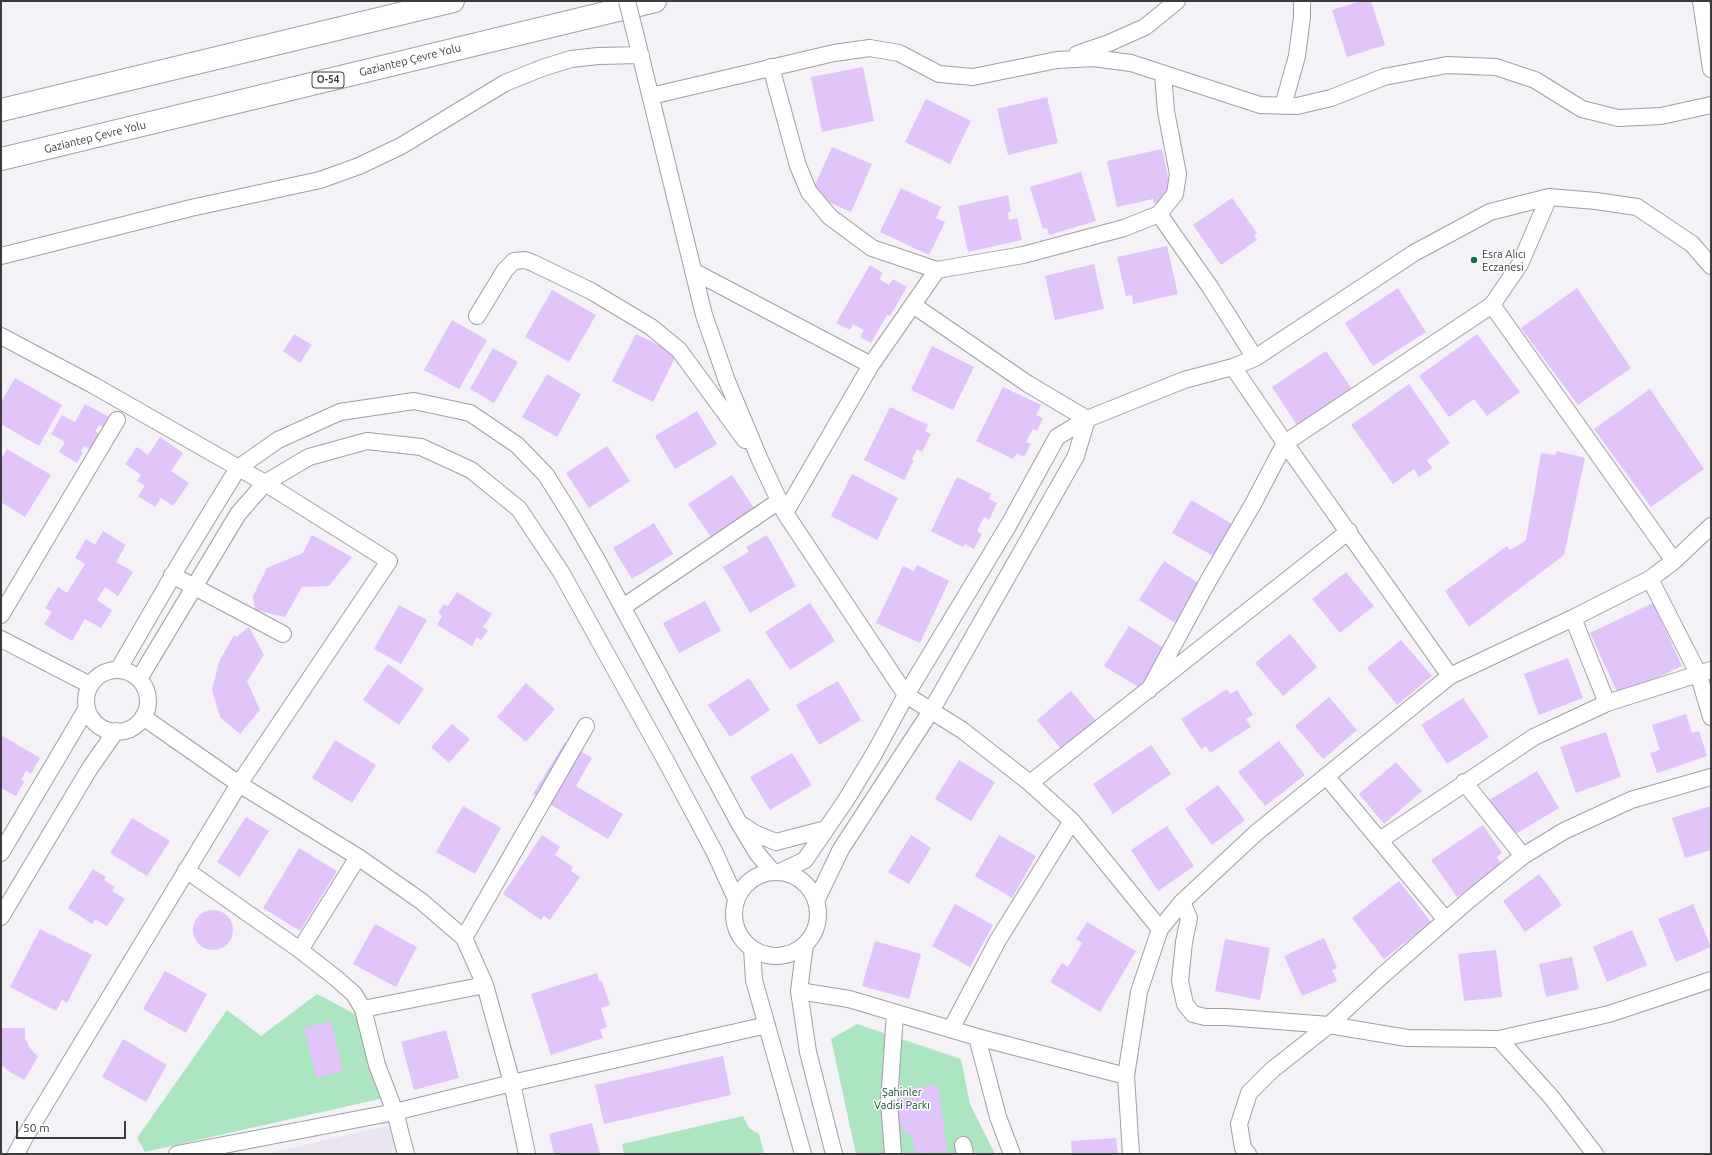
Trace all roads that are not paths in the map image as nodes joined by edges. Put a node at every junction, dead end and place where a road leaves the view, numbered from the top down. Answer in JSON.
{"nodes":[{"id":1,"x":453,"y":1,"type":"edge"},
{"id":2,"x":627,"y":1,"type":"edge"},
{"id":3,"x":655,"y":1,"type":"edge"},
{"id":4,"x":1177,"y":1,"type":"edge"},
{"id":5,"x":1302,"y":1,"type":"edge"},
{"id":6,"x":1701,"y":1,"type":"edge"},
{"id":7,"x":641,"y":55,"type":"junction"},
{"id":8,"x":1057,"y":60,"type":"junction"},
{"id":9,"x":772,"y":67,"type":"junction"},
{"id":10,"x":1711,"y":69,"type":"edge"},
{"id":11,"x":1163,"y":74,"type":"junction"},
{"id":12,"x":651,"y":96,"type":"junction"},
{"id":13,"x":1711,"y":105,"type":"edge"},
{"id":14,"x":1283,"y":106,"type":"junction"},
{"id":15,"x":1,"y":110,"type":"edge"},
{"id":16,"x":1,"y":159,"type":"edge"},
{"id":17,"x":1549,"y":197,"type":"junction"},
{"id":18,"x":1159,"y":214,"type":"junction"},
{"id":19,"x":1,"y":256,"type":"edge"},
{"id":20,"x":1711,"y":266,"type":"edge"},
{"id":21,"x":693,"y":270,"type":"junction"},
{"id":22,"x":937,"y":270,"type":"junction"},
{"id":23,"x":913,"y":305,"type":"junction"},
{"id":24,"x":1492,"y":305,"type":"junction"},
{"id":25,"x":477,"y":316,"type":"dead end"},
{"id":26,"x":4,"y":342,"type":"edge"},
{"id":27,"x":1255,"y":358,"type":"junction"},
{"id":28,"x":871,"y":366,"type":"junction"},
{"id":29,"x":1233,"y":367,"type":"junction"},
{"id":30,"x":1087,"y":419,"type":"junction"},
{"id":31,"x":117,"y":420,"type":"dead end"},
{"id":32,"x":1285,"y":444,"type":"junction"},
{"id":33,"x":760,"y":460,"type":"junction"},
{"id":34,"x":238,"y":468,"type":"junction"},
{"id":35,"x":265,"y":484,"type":"junction"},
{"id":36,"x":782,"y":507,"type":"junction"},
{"id":37,"x":1711,"y":526,"type":"edge"},
{"id":38,"x":1349,"y":531,"type":"junction"},
{"id":39,"x":1674,"y":561,"type":"junction"},
{"id":40,"x":172,"y":575,"type":"junction"},
{"id":41,"x":1650,"y":579,"type":"junction"},
{"id":42,"x":195,"y":586,"type":"junction"},
{"id":43,"x":623,"y":607,"type":"junction"},
{"id":44,"x":1,"y":615,"type":"edge"},
{"id":45,"x":1573,"y":618,"type":"junction"},
{"id":46,"x":284,"y":634,"type":"dead end"},
{"id":47,"x":1,"y":639,"type":"edge"},
{"id":48,"x":118,"y":670,"type":"junction"},
{"id":49,"x":1705,"y":672,"type":"edge"},
{"id":50,"x":1450,"y":676,"type":"junction"},
{"id":51,"x":139,"y":679,"type":"junction"},
{"id":52,"x":90,"y":685,"type":"junction"},
{"id":53,"x":1148,"y":690,"type":"junction"},
{"id":54,"x":906,"y":695,"type":"junction"},
{"id":55,"x":1607,"y":703,"type":"junction"},
{"id":56,"x":87,"y":708,"type":"junction"},
{"id":57,"x":931,"y":711,"type":"junction"},
{"id":58,"x":143,"y":717,"type":"junction"},
{"id":59,"x":1711,"y":717,"type":"edge"},
{"id":60,"x":586,"y":726,"type":"dead end"},
{"id":61,"x":116,"y":732,"type":"junction"},
{"id":62,"x":1326,"y":776,"type":"junction"},
{"id":63,"x":1711,"y":777,"type":"edge"},
{"id":64,"x":1464,"y":782,"type":"junction"},
{"id":65,"x":1030,"y":783,"type":"junction"},
{"id":66,"x":239,"y":784,"type":"junction"},
{"id":67,"x":1072,"y":821,"type":"junction"},
{"id":68,"x":739,"y":823,"type":"junction"},
{"id":69,"x":826,"y":829,"type":"junction"},
{"id":70,"x":1380,"y":840,"type":"junction"},
{"id":71,"x":1,"y":853,"type":"edge"},
{"id":72,"x":1523,"y":856,"type":"junction"},
{"id":73,"x":358,"y":857,"type":"junction"},
{"id":74,"x":186,"y":870,"type":"junction"},
{"id":75,"x":777,"y":871,"type":"junction"},
{"id":76,"x":736,"y":899,"type":"junction"},
{"id":77,"x":816,"y":901,"type":"junction"},
{"id":78,"x":1182,"y":902,"type":"junction"},
{"id":79,"x":1,"y":917,"type":"edge"},
{"id":80,"x":1446,"y":920,"type":"junction"},
{"id":81,"x":1160,"y":929,"type":"junction"},
{"id":82,"x":464,"y":938,"type":"junction"},
{"id":83,"x":805,"y":944,"type":"junction"},
{"id":84,"x":752,"y":949,"type":"junction"},
{"id":85,"x":300,"y":950,"type":"junction"},
{"id":86,"x":1711,"y":980,"type":"edge"},
{"id":87,"x":485,"y":985,"type":"junction"},
{"id":88,"x":799,"y":991,"type":"junction"},
{"id":89,"x":363,"y":1009,"type":"junction"},
{"id":90,"x":895,"y":1013,"type":"junction"},
{"id":91,"x":767,"y":1025,"type":"junction"},
{"id":92,"x":1329,"y":1025,"type":"junction"},
{"id":93,"x":951,"y":1029,"type":"junction"},
{"id":94,"x":977,"y":1037,"type":"junction"},
{"id":95,"x":1498,"y":1039,"type":"junction"},
{"id":96,"x":1126,"y":1076,"type":"junction"},
{"id":97,"x":512,"y":1083,"type":"junction"},
{"id":98,"x":395,"y":1112,"type":"junction"},
{"id":99,"x":232,"y":1149,"type":"edge"},
{"id":100,"x":16,"y":1154,"type":"edge"},
{"id":101,"x":177,"y":1154,"type":"edge"},
{"id":102,"x":406,"y":1154,"type":"edge"},
{"id":103,"x":527,"y":1154,"type":"edge"},
{"id":104,"x":803,"y":1154,"type":"edge"},
{"id":105,"x":834,"y":1154,"type":"edge"},
{"id":106,"x":893,"y":1154,"type":"edge"},
{"id":107,"x":1012,"y":1154,"type":"edge"},
{"id":108,"x":1131,"y":1154,"type":"edge"},
{"id":109,"x":1248,"y":1154,"type":"edge"},
{"id":110,"x":1595,"y":1154,"type":"edge"}],
"edges":[{"from":1,"to":15,"type":"highway"},
{"from":2,"to":7,"type":"street","bridge":true},
{"from":3,"to":16,"type":"highway","name":"Gaziantep Çevre Yolu","number":"O-54"},
{"from":4,"to":8,"type":"street"},
{"from":5,"to":14,"type":"street"},
{"from":6,"to":10,"type":"street"},
{"from":7,"to":12,"type":"street"},
{"from":7,"to":19,"type":"street"},
{"from":8,"to":9,"type":"street"},
{"from":8,"to":11,"type":"street"},
{"from":9,"to":12,"type":"street"},
{"from":9,"to":22,"type":"street"},
{"from":11,"to":14,"type":"street"},
{"from":11,"to":18,"type":"street"},
{"from":12,"to":21,"type":"street"},
{"from":13,"to":14,"type":"street"},
{"from":17,"to":20,"type":"street"},
{"from":17,"to":24,"type":"street"},
{"from":17,"to":27,"type":"street"},
{"from":18,"to":22,"type":"street"},
{"from":18,"to":27,"type":"street"},
{"from":21,"to":28,"type":"street"},
{"from":21,"to":33,"type":"street"},
{"from":22,"to":23,"type":"street"},
{"from":23,"to":28,"type":"street"},
{"from":23,"to":30,"type":"street"},
{"from":24,"to":32,"type":"street"},
{"from":24,"to":39,"type":"street"},
{"from":25,"to":33,"type":"street"},
{"from":26,"to":34,"type":"street"},
{"from":27,"to":29,"type":"street"},
{"from":28,"to":36,"type":"street"},
{"from":29,"to":30,"type":"street"},
{"from":29,"to":32,"type":"street"},
{"from":30,"to":54,"type":"street"},
{"from":30,"to":57,"type":"street"},
{"from":31,"to":44,"type":"street"},
{"from":32,"to":38,"type":"street"},
{"from":32,"to":53,"type":"street"},
{"from":33,"to":36,"type":"street"},
{"from":34,"to":35,"type":"street"},
{"from":34,"to":40,"type":"street"},
{"from":34,"to":43,"type":"street"},
{"from":35,"to":42,"type":"street"},
{"from":35,"to":66,"type":"street"},
{"from":35,"to":76,"type":"street"},
{"from":36,"to":43,"type":"street"},
{"from":36,"to":54,"type":"street"},
{"from":37,"to":39,"type":"street"},
{"from":38,"to":50,"type":"street"},
{"from":38,"to":53,"type":"street"},
{"from":39,"to":41,"type":"street"},
{"from":40,"to":42,"type":"street"},
{"from":40,"to":48,"type":"street"},
{"from":41,"to":45,"type":"street"},
{"from":41,"to":49,"type":"street"},
{"from":42,"to":46,"type":"street"},
{"from":42,"to":51,"type":"street"},
{"from":43,"to":68,"type":"street"},
{"from":45,"to":50,"type":"street"},
{"from":45,"to":55,"type":"street"},
{"from":47,"to":52,"type":"street"},
{"from":48,"to":51,"type":"street"},
{"from":48,"to":52,"type":"street"},
{"from":49,"to":55,"type":"street"},
{"from":49,"to":59,"type":"street"},
{"from":50,"to":62,"type":"street"},
{"from":51,"to":58,"type":"street"},
{"from":52,"to":56,"type":"street"},
{"from":53,"to":65,"type":"street"},
{"from":54,"to":57,"type":"street"},
{"from":54,"to":69,"type":"street"},
{"from":55,"to":64,"type":"street"},
{"from":56,"to":61,"type":"street"},
{"from":56,"to":71,"type":"street"},
{"from":57,"to":65,"type":"street"},
{"from":57,"to":77,"type":"street"},
{"from":58,"to":61,"type":"street"},
{"from":58,"to":66,"type":"street"},
{"from":60,"to":82,"type":"street"},
{"from":61,"to":79,"type":"street"},
{"from":62,"to":70,"type":"street"},
{"from":62,"to":78,"type":"street"},
{"from":63,"to":72,"type":"street"},
{"from":64,"to":70,"type":"street"},
{"from":64,"to":72,"type":"street"},
{"from":65,"to":67,"type":"street"},
{"from":66,"to":73,"type":"street"},
{"from":66,"to":74,"type":"street"},
{"from":67,"to":81,"type":"street"},
{"from":67,"to":93,"type":"street"},
{"from":68,"to":69,"type":"street"},
{"from":68,"to":75,"type":"street"},
{"from":69,"to":75,"type":"street"},
{"from":70,"to":80,"type":"street"},
{"from":72,"to":80,"type":"street"},
{"from":73,"to":82,"type":"street"},
{"from":73,"to":85,"type":"street"},
{"from":74,"to":85,"type":"street"},
{"from":74,"to":100,"type":"street"},
{"from":75,"to":76,"type":"street"},
{"from":75,"to":77,"type":"street"},
{"from":76,"to":84,"type":"street"},
{"from":77,"to":83,"type":"street"},
{"from":78,"to":81,"type":"street"},
{"from":78,"to":92,"type":"street"},
{"from":80,"to":92,"type":"street"},
{"from":81,"to":96,"type":"street"},
{"from":82,"to":87,"type":"street"},
{"from":83,"to":84,"type":"street"},
{"from":83,"to":88,"type":"street"},
{"from":84,"to":91,"type":"street"},
{"from":85,"to":89,"type":"street"},
{"from":86,"to":95,"type":"street"},
{"from":87,"to":89,"type":"street"},
{"from":87,"to":97,"type":"street"},
{"from":88,"to":90,"type":"street"},
{"from":88,"to":105,"type":"street"},
{"from":89,"to":98,"type":"street"},
{"from":90,"to":93,"type":"street"},
{"from":90,"to":106,"type":"street"},
{"from":91,"to":97,"type":"street"},
{"from":91,"to":104,"type":"street"},
{"from":92,"to":95,"type":"street"},
{"from":92,"to":109,"type":"street"},
{"from":93,"to":94,"type":"street"},
{"from":94,"to":96,"type":"street"},
{"from":94,"to":107,"type":"street"},
{"from":95,"to":110,"type":"street"},
{"from":96,"to":108,"type":"street"},
{"from":97,"to":98,"type":"street"},
{"from":97,"to":103,"type":"street"},
{"from":98,"to":99,"type":"street"},
{"from":98,"to":102,"type":"street"},
{"from":99,"to":101,"type":"street"}]}
